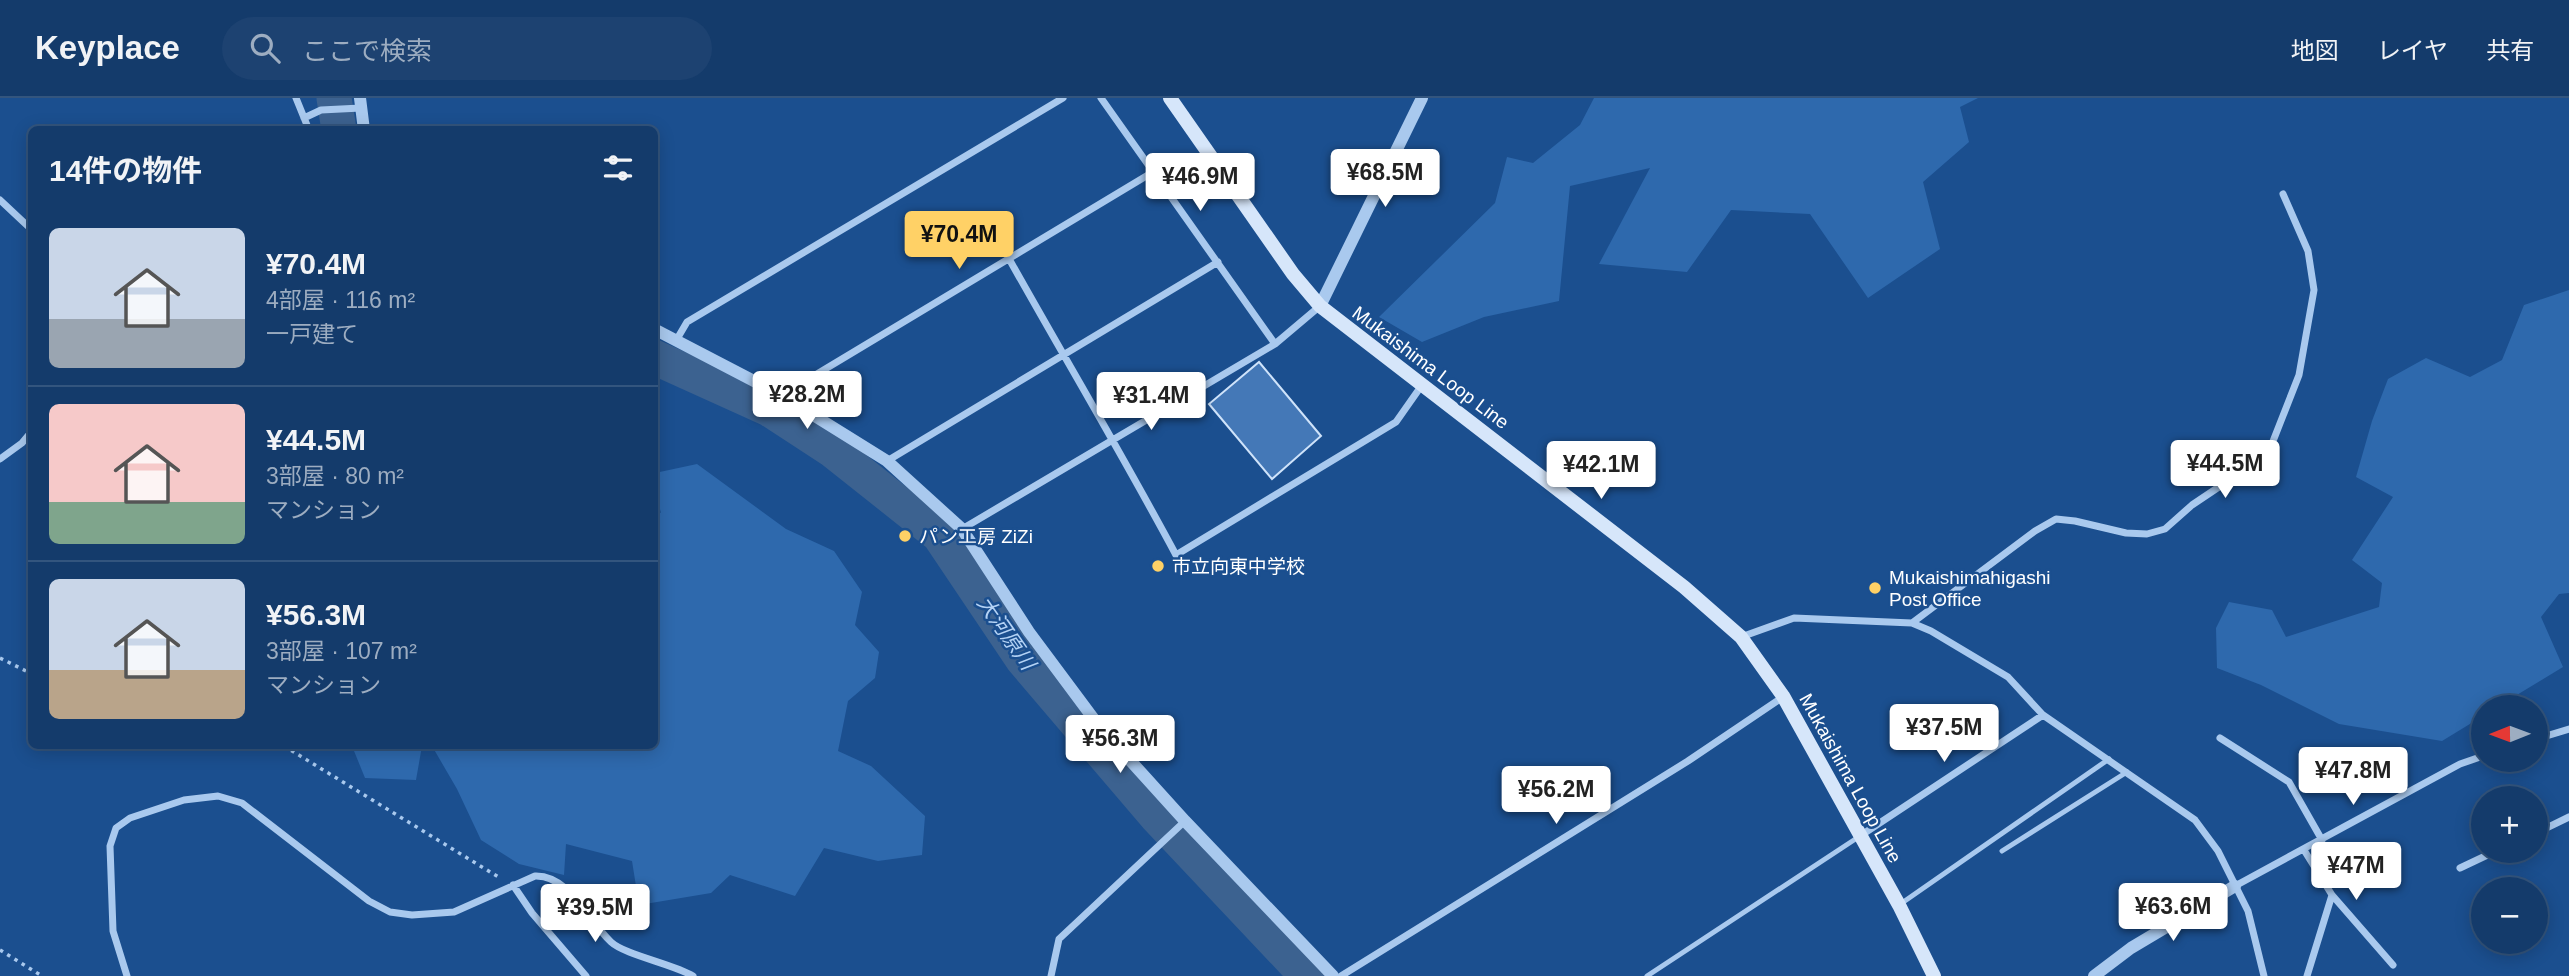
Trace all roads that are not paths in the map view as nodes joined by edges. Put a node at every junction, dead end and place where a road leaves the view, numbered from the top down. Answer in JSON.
{"nodes":[{"id":1,"x":296,"y":98,"type":"edge"},
{"id":2,"x":1063,"y":98,"type":"edge"},
{"id":3,"x":1101,"y":98,"type":"edge"},
{"id":4,"x":1170,"y":98,"type":"edge"},
{"id":5,"x":1422,"y":98,"type":"edge"},
{"id":6,"x":361,"y":103,"type":"edge"},
{"id":7,"x":304,"y":118,"type":"junction"},
{"id":8,"x":307,"y":126,"type":"edge"},
{"id":9,"x":364,"y":126,"type":"edge"},
{"id":10,"x":1153,"y":172,"type":"junction"},
{"id":11,"x":2283,"y":194,"type":"dead end"},
{"id":12,"x":0,"y":200,"type":"edge"},
{"id":13,"x":28,"y":226,"type":"edge"},
{"id":14,"x":1009,"y":257,"type":"junction"},
{"id":15,"x":1218,"y":262,"type":"junction"},
{"id":16,"x":1320,"y":306,"type":"junction"},
{"id":17,"x":658,"y":331,"type":"edge"},
{"id":18,"x":677,"y":339,"type":"junction"},
{"id":19,"x":1275,"y":344,"type":"junction"},
{"id":20,"x":1063,"y":355,"type":"junction"},
{"id":21,"x":1423,"y":384,"type":"junction"},
{"id":22,"x":781,"y":395,"type":"junction"},
{"id":23,"x":28,"y":436,"type":"edge"},
{"id":24,"x":1113,"y":438,"type":"junction"},
{"id":25,"x":0,"y":459,"type":"edge"},
{"id":26,"x":887,"y":461,"type":"junction"},
{"id":27,"x":962,"y":530,"type":"junction"},
{"id":28,"x":1912,"y":624,"type":"junction"},
{"id":29,"x":1741,"y":637,"type":"junction"},
{"id":30,"x":1783,"y":696,"type":"junction"},
{"id":31,"x":2043,"y":715,"type":"junction"},
{"id":32,"x":2569,"y":729,"type":"edge"},
{"id":33,"x":2548,"y":735,"type":"edge"},
{"id":34,"x":2220,"y":738,"type":"dead end"},
{"id":35,"x":2109,"y":760,"type":"junction"},
{"id":36,"x":2471,"y":760,"type":"edge"},
{"id":37,"x":2127,"y":772,"type":"junction"},
{"id":38,"x":2569,"y":817,"type":"edge"},
{"id":39,"x":1185,"y":821,"type":"junction"},
{"id":40,"x":2548,"y":827,"type":"edge"},
{"id":41,"x":1860,"y":836,"type":"junction"},
{"id":42,"x":2322,"y":840,"type":"junction"},
{"id":43,"x":2304,"y":850,"type":"junction"},
{"id":44,"x":2002,"y":851,"type":"dead end"},
{"id":45,"x":2471,"y":863,"type":"edge"},
{"id":46,"x":2460,"y":868,"type":"dead end"},
{"id":47,"x":513,"y":885,"type":"junction"},
{"id":48,"x":2235,"y":886,"type":"junction"},
{"id":49,"x":2332,"y":895,"type":"junction"},
{"id":50,"x":1899,"y":905,"type":"junction"},
{"id":51,"x":2393,"y":965,"type":"dead end"},
{"id":52,"x":127,"y":976,"type":"edge"},
{"id":53,"x":586,"y":976,"type":"edge"},
{"id":54,"x":693,"y":976,"type":"edge"},
{"id":55,"x":1051,"y":976,"type":"edge"},
{"id":56,"x":1333,"y":976,"type":"edge"},
{"id":57,"x":1341,"y":976,"type":"edge"},
{"id":58,"x":1647,"y":976,"type":"edge"},
{"id":59,"x":1934,"y":976,"type":"edge"},
{"id":60,"x":2094,"y":976,"type":"edge"},
{"id":61,"x":2264,"y":976,"type":"edge"},
{"id":62,"x":2307,"y":976,"type":"edge"}],
"edges":[{"from":1,"to":7,"type":"street"},
{"from":2,"to":18,"type":"street"},
{"from":3,"to":10,"type":"street"},
{"from":4,"to":16,"type":"main road","name":"Mukaishima Loop Line"},
{"from":5,"to":16,"type":"street"},
{"from":6,"to":7,"type":"street"},
{"from":6,"to":9,"type":"street"},
{"from":7,"to":8,"type":"street"},
{"from":10,"to":14,"type":"street"},
{"from":10,"to":15,"type":"street"},
{"from":11,"to":28,"type":"street"},
{"from":12,"to":13,"type":"street"},
{"from":14,"to":20,"type":"street"},
{"from":14,"to":22,"type":"street"},
{"from":15,"to":19,"type":"street"},
{"from":15,"to":20,"type":"street"},
{"from":16,"to":19,"type":"street"},
{"from":16,"to":21,"type":"main road","name":"Mukaishima Loop Line"},
{"from":17,"to":18,"type":"street"},
{"from":18,"to":22,"type":"street"},
{"from":19,"to":24,"type":"street"},
{"from":20,"to":24,"type":"street"},
{"from":20,"to":26,"type":"street"},
{"from":21,"to":24,"type":"street"},
{"from":21,"to":29,"type":"main road","name":"Mukaishima Loop Line"},
{"from":22,"to":26,"type":"street"},
{"from":23,"to":25,"type":"street"},
{"from":24,"to":27,"type":"street"},
{"from":26,"to":27,"type":"street"},
{"from":27,"to":39,"type":"street"},
{"from":28,"to":29,"type":"street"},
{"from":28,"to":31,"type":"street"},
{"from":29,"to":30,"type":"main road","name":"Mukaishima Loop Line"},
{"from":30,"to":41,"type":"main road","name":"Mukaishima Loop Line"},
{"from":30,"to":57,"type":"street"},
{"from":31,"to":35,"type":"street"},
{"from":31,"to":41,"type":"street"},
{"from":32,"to":33,"type":"street"},
{"from":34,"to":42,"type":"street"},
{"from":35,"to":37,"type":"street"},
{"from":35,"to":50,"type":"lane"},
{"from":36,"to":42,"type":"street"},
{"from":37,"to":44,"type":"lane"},
{"from":37,"to":48,"type":"street"},
{"from":38,"to":40,"type":"street"},
{"from":39,"to":55,"type":"street"},
{"from":39,"to":56,"type":"street"},
{"from":41,"to":50,"type":"main road","name":"Mukaishima Loop Line"},
{"from":41,"to":58,"type":"lane"},
{"from":42,"to":43,"type":"street"},
{"from":43,"to":48,"type":"street"},
{"from":43,"to":49,"type":"street"},
{"from":45,"to":46,"type":"street"},
{"from":47,"to":52,"type":"street"},
{"from":47,"to":53,"type":"street"},
{"from":47,"to":54,"type":"street"},
{"from":48,"to":60,"type":"street"},
{"from":48,"to":61,"type":"street"},
{"from":49,"to":51,"type":"street"},
{"from":49,"to":62,"type":"street"},
{"from":50,"to":59,"type":"main road","name":"Mukaishima Loop Line"}]}
